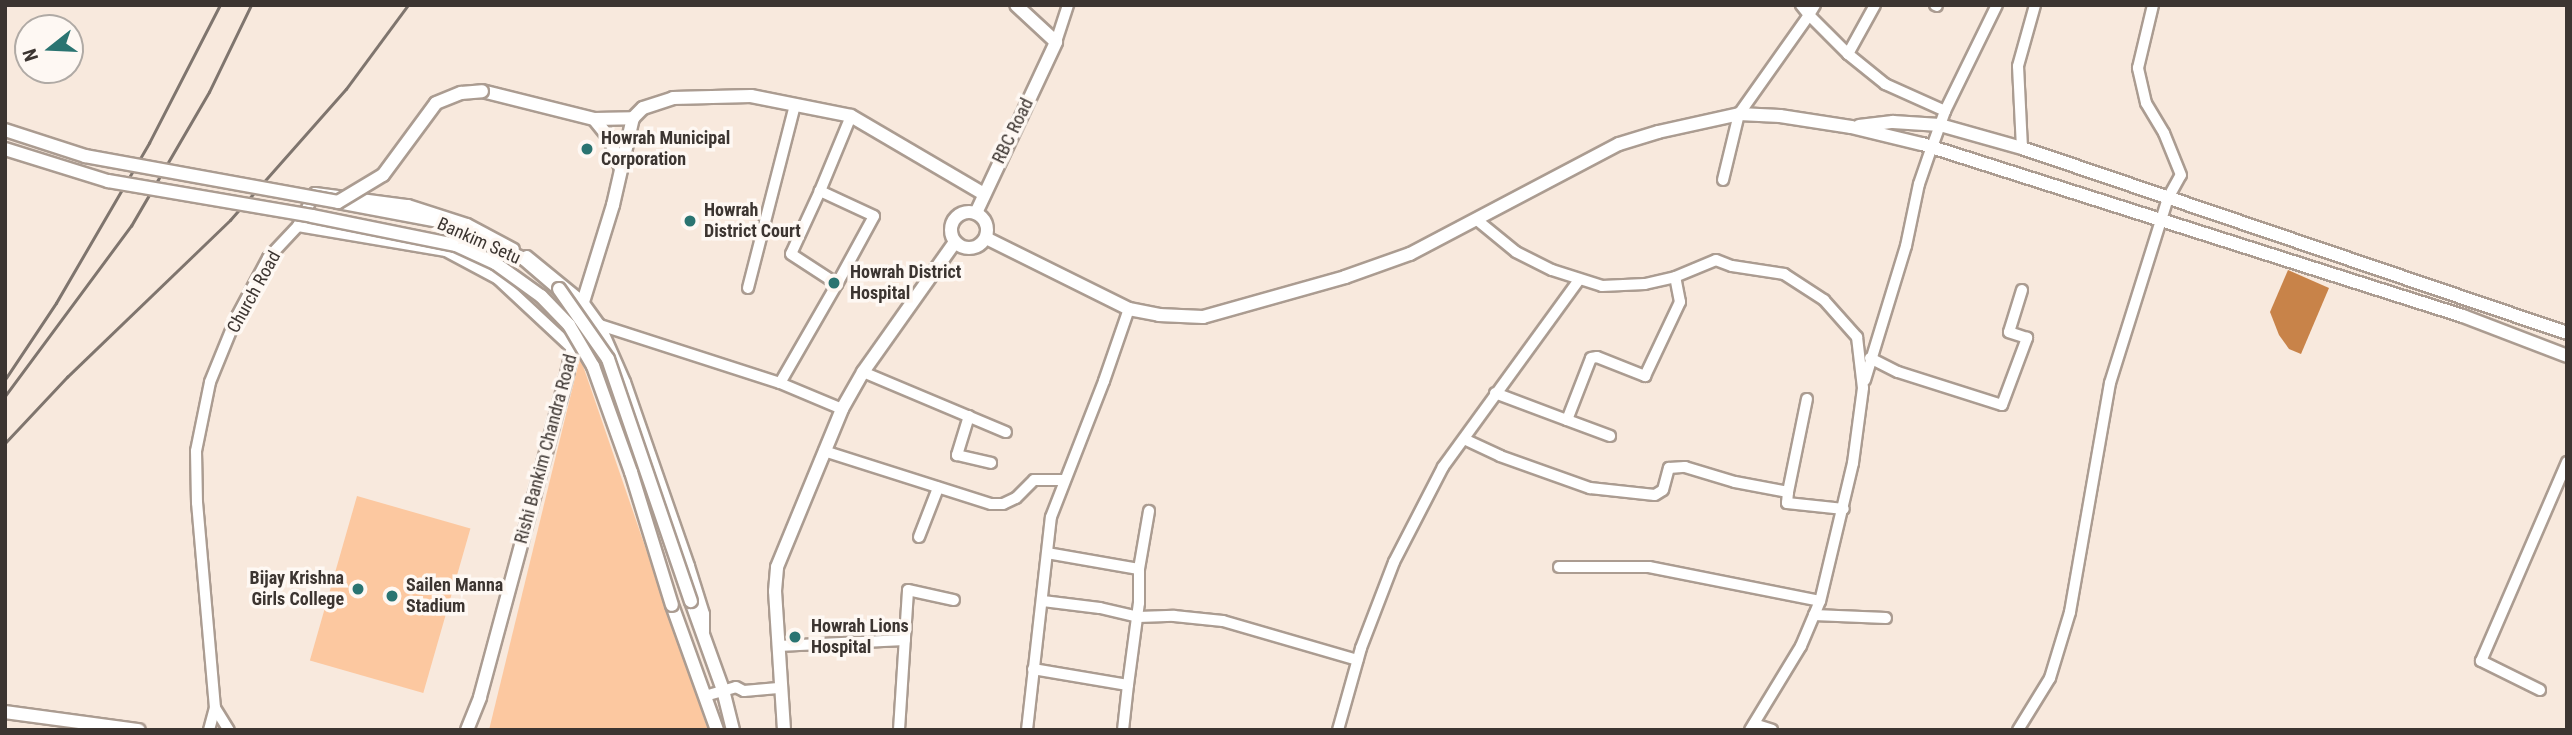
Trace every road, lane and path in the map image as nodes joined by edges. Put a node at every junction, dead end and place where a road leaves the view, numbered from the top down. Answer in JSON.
{"nodes":[{"id":1,"x":1016,"y":5,"type":"edge"},
{"id":2,"x":1069,"y":5,"type":"edge"},
{"id":3,"x":1801,"y":5,"type":"edge"},
{"id":4,"x":1875,"y":5,"type":"edge"},
{"id":5,"x":1997,"y":5,"type":"edge"},
{"id":6,"x":2035,"y":5,"type":"edge"},
{"id":7,"x":2153,"y":5,"type":"edge"},
{"id":8,"x":1812,"y":10,"type":"edge"},
{"id":9,"x":1056,"y":42,"type":"junction"},
{"id":10,"x":1848,"y":54,"type":"junction"},
{"id":11,"x":794,"y":104,"type":"junction"},
{"id":12,"x":1945,"y":111,"type":"junction"},
{"id":13,"x":1739,"y":114,"type":"junction"},
{"id":14,"x":851,"y":116,"type":"junction"},
{"id":15,"x":633,"y":118,"type":"junction"},
{"id":16,"x":594,"y":119,"type":"junction"},
{"id":17,"x":1941,"y":125,"type":"junction"},
{"id":18,"x":1851,"y":127,"type":"junction"},
{"id":19,"x":5,"y":130,"type":"edge"},
{"id":20,"x":1932,"y":147,"type":"junction"},
{"id":21,"x":2022,"y":148,"type":"junction"},
{"id":22,"x":5,"y":149,"type":"edge"},
{"id":23,"x":620,"y":167,"type":"junction"},
{"id":24,"x":1723,"y":180,"type":"dead end"},
{"id":25,"x":820,"y":191,"type":"junction"},
{"id":26,"x":984,"y":194,"type":"junction"},
{"id":27,"x":2168,"y":198,"type":"junction"},
{"id":28,"x":338,"y":202,"type":"junction"},
{"id":29,"x":976,"y":213,"type":"junction"},
{"id":30,"x":1477,"y":220,"type":"junction"},
{"id":31,"x":2161,"y":221,"type":"junction"},
{"id":32,"x":298,"y":226,"type":"junction"},
{"id":33,"x":986,"y":239,"type":"junction"},
{"id":34,"x":955,"y":242,"type":"junction"},
{"id":35,"x":1675,"y":277,"type":"junction"},
{"id":36,"x":1579,"y":280,"type":"junction"},
{"id":37,"x":836,"y":284,"type":"junction"},
{"id":38,"x":748,"y":288,"type":"dead end"},
{"id":39,"x":2022,"y":290,"type":"dead end"},
{"id":40,"x":583,"y":302,"type":"junction"},
{"id":41,"x":1129,"y":309,"type":"junction"},
{"id":42,"x":600,"y":325,"type":"junction"},
{"id":43,"x":2567,"y":333,"type":"edge"},
{"id":44,"x":573,"y":349,"type":"junction"},
{"id":45,"x":2567,"y":356,"type":"edge"},
{"id":46,"x":1870,"y":358,"type":"junction"},
{"id":47,"x":863,"y":372,"type":"junction"},
{"id":48,"x":780,"y":383,"type":"junction"},
{"id":49,"x":1863,"y":388,"type":"junction"},
{"id":50,"x":1495,"y":393,"type":"junction"},
{"id":51,"x":1807,"y":399,"type":"dead end"},
{"id":52,"x":842,"y":409,"type":"junction"},
{"id":53,"x":969,"y":416,"type":"junction"},
{"id":54,"x":1567,"y":420,"type":"junction"},
{"id":55,"x":1006,"y":432,"type":"dead end"},
{"id":56,"x":1610,"y":436,"type":"dead end"},
{"id":57,"x":1464,"y":439,"type":"junction"},
{"id":58,"x":824,"y":451,"type":"junction"},
{"id":59,"x":2567,"y":462,"type":"edge"},
{"id":60,"x":992,"y":463,"type":"dead end"},
{"id":61,"x":1064,"y":480,"type":"junction"},
{"id":62,"x":938,"y":488,"type":"junction"},
{"id":63,"x":1788,"y":492,"type":"junction"},
{"id":64,"x":1844,"y":509,"type":"junction"},
{"id":65,"x":1149,"y":512,"type":"dead end"},
{"id":66,"x":919,"y":537,"type":"dead end"},
{"id":67,"x":1047,"y":553,"type":"junction"},
{"id":68,"x":1559,"y":567,"type":"dead end"},
{"id":69,"x":1139,"y":569,"type":"junction"},
{"id":70,"x":954,"y":600,"type":"dead end"},
{"id":71,"x":1043,"y":601,"type":"junction"},
{"id":72,"x":1819,"y":601,"type":"junction"},
{"id":73,"x":1814,"y":615,"type":"junction"},
{"id":74,"x":1138,"y":617,"type":"junction"},
{"id":75,"x":1886,"y":618,"type":"dead end"},
{"id":76,"x":704,"y":636,"type":"junction"},
{"id":77,"x":905,"y":640,"type":"junction"},
{"id":78,"x":778,"y":646,"type":"junction"},
{"id":79,"x":1357,"y":660,"type":"junction"},
{"id":80,"x":1033,"y":669,"type":"junction"},
{"id":81,"x":1128,"y":685,"type":"junction"},
{"id":82,"x":781,"y":688,"type":"junction"},
{"id":83,"x":723,"y":690,"type":"junction"},
{"id":84,"x":2540,"y":690,"type":"dead end"},
{"id":85,"x":705,"y":696,"type":"junction"},
{"id":86,"x":215,"y":708,"type":"junction"},
{"id":87,"x":5,"y":712,"type":"edge"},
{"id":88,"x":1752,"y":727,"type":"edge"},
{"id":89,"x":139,"y":730,"type":"edge"},
{"id":90,"x":209,"y":730,"type":"edge"},
{"id":91,"x":229,"y":730,"type":"edge"},
{"id":92,"x":467,"y":730,"type":"edge"},
{"id":93,"x":717,"y":730,"type":"edge"},
{"id":94,"x":733,"y":730,"type":"edge"},
{"id":95,"x":784,"y":730,"type":"edge"},
{"id":96,"x":899,"y":730,"type":"edge"},
{"id":97,"x":1027,"y":730,"type":"edge"},
{"id":98,"x":1123,"y":730,"type":"edge"},
{"id":99,"x":1338,"y":730,"type":"edge"},
{"id":100,"x":1772,"y":730,"type":"edge"},
{"id":101,"x":2018,"y":730,"type":"edge"}],
"edges":[{"from":1,"to":9,"type":"main road"},
{"from":2,"to":9,"type":"street"},
{"from":3,"to":8,"type":"street"},
{"from":4,"to":10,"type":"street"},
{"from":5,"to":12,"type":"street"},
{"from":6,"to":21,"type":"street"},
{"from":7,"to":27,"type":"street"},
{"from":8,"to":10,"type":"street"},
{"from":8,"to":13,"type":"street"},
{"from":9,"to":26,"type":"main road","name":"RBC Road"},
{"from":10,"to":12,"type":"street"},
{"from":11,"to":14,"type":"main road"},
{"from":11,"to":15,"type":"main road"},
{"from":11,"to":38,"type":"street"},
{"from":12,"to":17,"type":"street"},
{"from":13,"to":18,"type":"main road"},
{"from":13,"to":24,"type":"street"},
{"from":13,"to":30,"type":"main road"},
{"from":14,"to":25,"type":"street"},
{"from":14,"to":26,"type":"main road"},
{"from":15,"to":16,"type":"main road"},
{"from":15,"to":23,"type":"main road","name":"Rishi Bankim Chandra Road"},
{"from":16,"to":23,"type":"main road"},
{"from":16,"to":28,"type":"main road","bridge":true},
{"from":17,"to":18,"type":"main road"},
{"from":17,"to":20,"type":"street"},
{"from":17,"to":21,"type":"main road"},
{"from":18,"to":20,"type":"main road"},
{"from":19,"to":28,"type":"main road","name":"Bankim Setu","bridge":true},
{"from":20,"to":31,"type":"main road"},
{"from":20,"to":46,"type":"street"},
{"from":21,"to":27,"type":"main road"},
{"from":22,"to":85,"type":"main road","name":"Bankim Setu","bridge":true},
{"from":23,"to":40,"type":"main road","name":"Rishi Bankim Chandra Road"},
{"from":25,"to":37,"type":"street"},
{"from":25,"to":37,"type":"street"},
{"from":26,"to":29,"type":"main road","name":"RBC Road"},
{"from":27,"to":31,"type":"street"},
{"from":27,"to":43,"type":"main road"},
{"from":28,"to":76,"type":"main road","name":"Bankim Setu","bridge":true},
{"from":29,"to":33,"type":"main road"},
{"from":29,"to":34,"type":"main road"},
{"from":30,"to":36,"type":"street"},
{"from":30,"to":41,"type":"main road"},
{"from":31,"to":45,"type":"main road"},
{"from":31,"to":101,"type":"street"},
{"from":32,"to":40,"type":"street","name":"Church Road"},
{"from":32,"to":44,"type":"street"},
{"from":32,"to":86,"type":"street","name":"Church Road"},
{"from":33,"to":34,"type":"main road"},
{"from":33,"to":41,"type":"main road"},
{"from":34,"to":47,"type":"main road"},
{"from":35,"to":36,"type":"street"},
{"from":35,"to":49,"type":"street"},
{"from":35,"to":54,"type":"street"},
{"from":36,"to":50,"type":"street"},
{"from":37,"to":48,"type":"street"},
{"from":39,"to":46,"type":"street"},
{"from":40,"to":42,"type":"street"},
{"from":40,"to":44,"type":"main road","name":"Rishi Bankim Chandra Road"},
{"from":41,"to":61,"type":"street"},
{"from":42,"to":44,"type":"street"},
{"from":42,"to":48,"type":"street"},
{"from":42,"to":76,"type":"street"},
{"from":44,"to":92,"type":"main road","name":"Rishi Bankim Chandra Road"},
{"from":46,"to":49,"type":"street"},
{"from":47,"to":52,"type":"main road"},
{"from":47,"to":53,"type":"street"},
{"from":48,"to":52,"type":"street"},
{"from":49,"to":64,"type":"street"},
{"from":50,"to":54,"type":"street"},
{"from":50,"to":57,"type":"street"},
{"from":51,"to":63,"type":"street"},
{"from":52,"to":58,"type":"main road"},
{"from":53,"to":55,"type":"street"},
{"from":53,"to":60,"type":"street"},
{"from":54,"to":56,"type":"street"},
{"from":57,"to":63,"type":"street"},
{"from":57,"to":79,"type":"street"},
{"from":58,"to":62,"type":"street"},
{"from":58,"to":78,"type":"main road"},
{"from":59,"to":84,"type":"street"},
{"from":61,"to":62,"type":"street"},
{"from":61,"to":67,"type":"street"},
{"from":62,"to":66,"type":"street"},
{"from":63,"to":64,"type":"street"},
{"from":64,"to":72,"type":"street"},
{"from":65,"to":69,"type":"street"},
{"from":67,"to":69,"type":"street"},
{"from":67,"to":71,"type":"street"},
{"from":68,"to":72,"type":"street"},
{"from":69,"to":74,"type":"street"},
{"from":70,"to":77,"type":"street"},
{"from":71,"to":74,"type":"street"},
{"from":71,"to":80,"type":"street"},
{"from":72,"to":73,"type":"street"},
{"from":73,"to":75,"type":"street"},
{"from":73,"to":88,"type":"street"},
{"from":74,"to":79,"type":"street"},
{"from":74,"to":81,"type":"street"},
{"from":76,"to":83,"type":"main road","name":"Bankim Setu"},
{"from":77,"to":78,"type":"street"},
{"from":77,"to":96,"type":"street"},
{"from":78,"to":82,"type":"main road"},
{"from":79,"to":99,"type":"street"},
{"from":80,"to":81,"type":"street"},
{"from":80,"to":97,"type":"street"},
{"from":81,"to":98,"type":"street"},
{"from":82,"to":83,"type":"street"},
{"from":82,"to":95,"type":"main road"},
{"from":83,"to":85,"type":"street"},
{"from":83,"to":94,"type":"main road","name":"Bankim Setu"},
{"from":85,"to":93,"type":"main road","name":"Bankim Setu"},
{"from":86,"to":90,"type":"street"},
{"from":86,"to":91,"type":"street"},
{"from":87,"to":89,"type":"main road"},
{"from":88,"to":100,"type":"street"}]}
